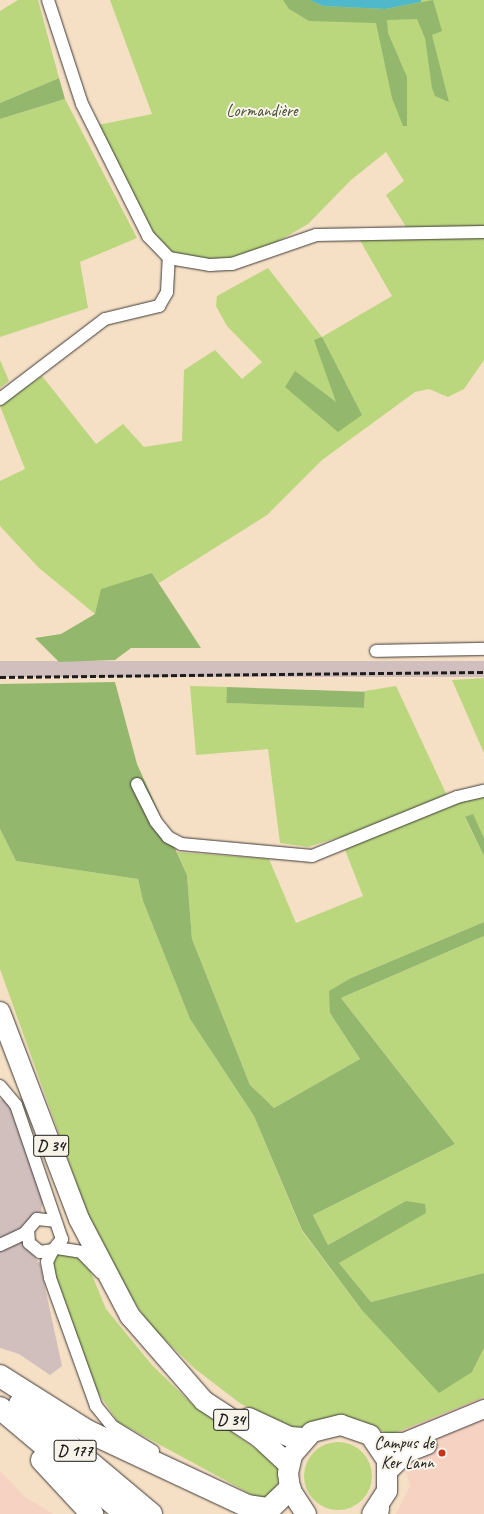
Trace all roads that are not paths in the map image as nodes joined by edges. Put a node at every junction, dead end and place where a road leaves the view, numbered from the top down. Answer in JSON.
{"nodes":[{"id":1,"x":48,"y":0,"type":"edge"},
{"id":2,"x":484,"y":232,"type":"edge"},
{"id":3,"x":169,"y":258,"type":"junction"},
{"id":4,"x":0,"y":399,"type":"edge"},
{"id":5,"x":484,"y":650,"type":"edge"},
{"id":6,"x":376,"y":651,"type":"dead end"},
{"id":7,"x":137,"y":784,"type":"dead end"},
{"id":8,"x":484,"y":791,"type":"edge"},
{"id":9,"x":0,"y":1012,"type":"edge"},
{"id":10,"x":0,"y":1086,"type":"edge"},
{"id":11,"x":49,"y":1200,"type":"junction"},
{"id":12,"x":41,"y":1218,"type":"junction"},
{"id":13,"x":55,"y":1221,"type":"junction"},
{"id":14,"x":28,"y":1230,"type":"junction"},
{"id":15,"x":14,"y":1240,"type":"junction"},
{"id":16,"x":29,"y":1243,"type":"junction"},
{"id":17,"x":0,"y":1245,"type":"edge"},
{"id":18,"x":55,"y":1249,"type":"junction"},
{"id":19,"x":108,"y":1278,"type":"junction"},
{"id":20,"x":177,"y":1370,"type":"junction"},
{"id":21,"x":0,"y":1376,"type":"edge"},
{"id":22,"x":0,"y":1387,"type":"edge"},
{"id":23,"x":0,"y":1408,"type":"edge"},
{"id":24,"x":484,"y":1409,"type":"edge"},
{"id":25,"x":0,"y":1421,"type":"edge"},
{"id":26,"x":484,"y":1422,"type":"edge"},
{"id":27,"x":304,"y":1438,"type":"junction"},
{"id":28,"x":377,"y":1442,"type":"junction"},
{"id":29,"x":289,"y":1465,"type":"junction"},
{"id":30,"x":389,"y":1471,"type":"junction"},
{"id":31,"x":290,"y":1489,"type":"junction"},
{"id":32,"x":233,"y":1498,"type":"junction"},
{"id":33,"x":375,"y":1512,"type":"edge"},
{"id":34,"x":92,"y":1514,"type":"edge"},
{"id":35,"x":126,"y":1514,"type":"edge"},
{"id":36,"x":151,"y":1514,"type":"edge"},
{"id":37,"x":306,"y":1514,"type":"edge"}],
"edges":[{"from":1,"to":3,"type":"street"},
{"from":2,"to":3,"type":"street"},
{"from":3,"to":4,"type":"street"},
{"from":5,"to":6,"type":"street"},
{"from":7,"to":8,"type":"street"},
{"from":9,"to":19,"type":"main road","number":"D 34"},
{"from":10,"to":11,"type":"street"},
{"from":11,"to":12,"type":"street"},
{"from":11,"to":13,"type":"street"},
{"from":12,"to":13,"type":"street"},
{"from":12,"to":14,"type":"street"},
{"from":13,"to":18,"type":"street"},
{"from":14,"to":15,"type":"street"},
{"from":14,"to":16,"type":"street"},
{"from":15,"to":16,"type":"street"},
{"from":15,"to":17,"type":"street"},
{"from":16,"to":18,"type":"street"},
{"from":18,"to":19,"type":"street"},
{"from":18,"to":32,"type":"street"},
{"from":19,"to":20,"type":"main road","number":"D 34"},
{"from":20,"to":27,"type":"main road","number":"D 34"},
{"from":20,"to":29,"type":"main road","number":"D 34"},
{"from":21,"to":32,"type":"highway"},
{"from":22,"to":36,"type":"highway","number":"D 177"},
{"from":23,"to":35,"type":"highway","number":"D 177"},
{"from":24,"to":28,"type":"street"},
{"from":25,"to":34,"type":"highway"},
{"from":26,"to":30,"type":"street"},
{"from":27,"to":28,"type":"main road"},
{"from":27,"to":29,"type":"main road"},
{"from":28,"to":30,"type":"main road"},
{"from":29,"to":31,"type":"main road"},
{"from":30,"to":33,"type":"main road"},
{"from":31,"to":32,"type":"highway"},
{"from":31,"to":37,"type":"main road"}]}
